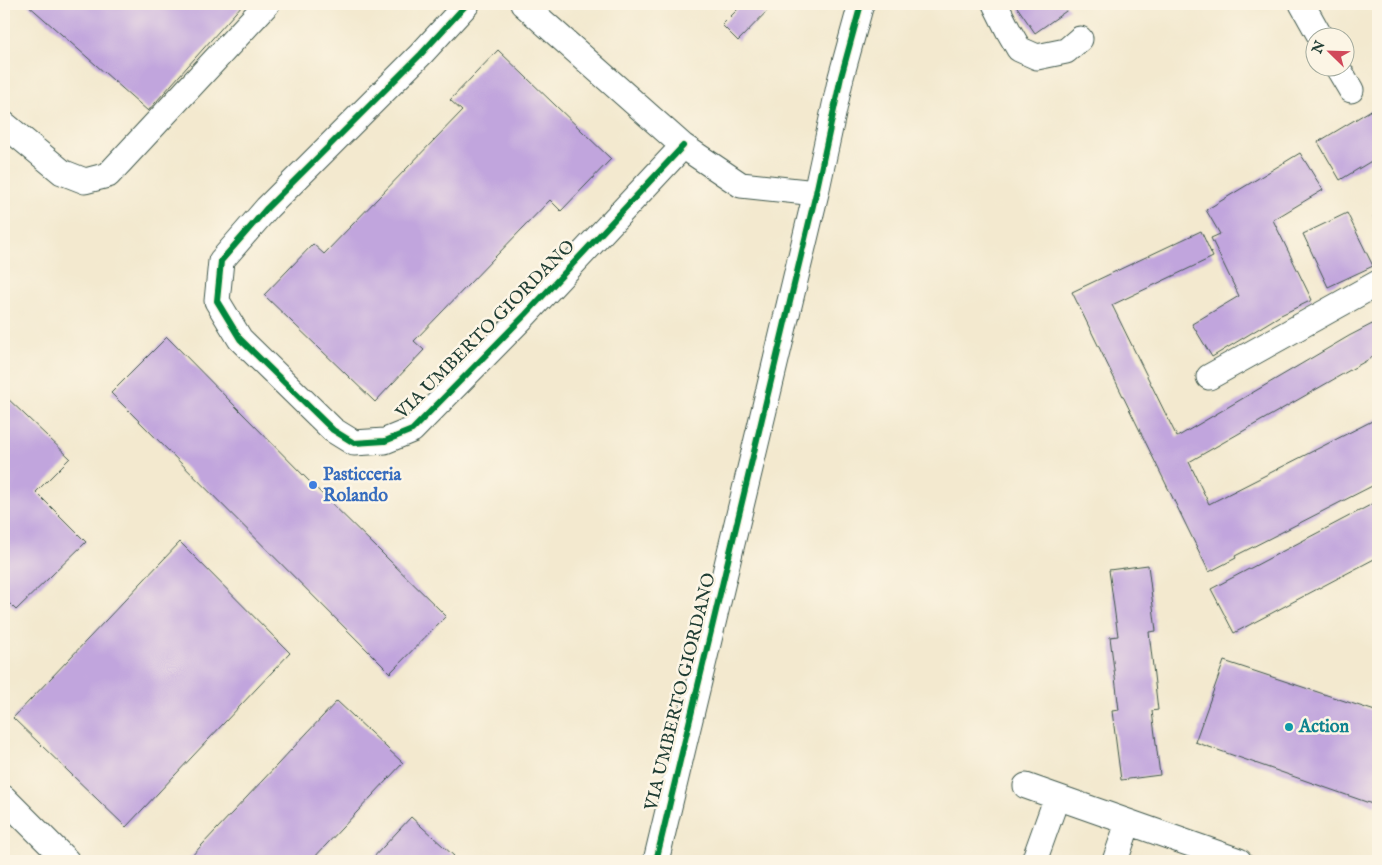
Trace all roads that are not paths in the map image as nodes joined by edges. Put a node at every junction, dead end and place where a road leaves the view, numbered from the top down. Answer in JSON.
{"nodes":[{"id":1,"x":267,"y":4,"type":"edge"},
{"id":2,"x":467,"y":4,"type":"edge"},
{"id":3,"x":523,"y":4,"type":"edge"},
{"id":4,"x":861,"y":4,"type":"edge"},
{"id":5,"x":996,"y":4,"type":"edge"},
{"id":6,"x":1302,"y":4,"type":"edge"},
{"id":7,"x":1315,"y":28,"type":"edge"},
{"id":8,"x":1080,"y":39,"type":"dead end"},
{"id":9,"x":1344,"y":78,"type":"edge"},
{"id":10,"x":1351,"y":90,"type":"dead end"},
{"id":11,"x":4,"y":124,"type":"edge"},
{"id":12,"x":683,"y":146,"type":"junction"},
{"id":13,"x":816,"y":193,"type":"junction"},
{"id":14,"x":1378,"y":283,"type":"edge"},
{"id":15,"x":1209,"y":377,"type":"dead end"},
{"id":16,"x":1026,"y":786,"type":"dead end"},
{"id":17,"x":1057,"y":797,"type":"junction"},
{"id":18,"x":4,"y":798,"type":"edge"},
{"id":19,"x":1128,"y":823,"type":"junction"},
{"id":20,"x":1207,"y":856,"type":"edge"},
{"id":21,"x":67,"y":861,"type":"edge"},
{"id":22,"x":656,"y":861,"type":"edge"},
{"id":23,"x":1034,"y":861,"type":"edge"},
{"id":24,"x":1115,"y":861,"type":"edge"},
{"id":25,"x":1239,"y":861,"type":"edge"}],
"edges":[{"from":1,"to":11,"type":"street"},
{"from":2,"to":12,"type":"street","name":"VIA UMBERTO GIORDANO"},
{"from":3,"to":12,"type":"street"},
{"from":4,"to":13,"type":"street","name":"VIA UMBERTO GIORDANO"},
{"from":5,"to":8,"type":"street"},
{"from":6,"to":7,"type":"street"},
{"from":9,"to":10,"type":"street"},
{"from":12,"to":13,"type":"street"},
{"from":13,"to":22,"type":"street","name":"VIA UMBERTO GIORDANO"},
{"from":14,"to":15,"type":"street"},
{"from":16,"to":17,"type":"street"},
{"from":17,"to":19,"type":"street"},
{"from":17,"to":23,"type":"street"},
{"from":18,"to":21,"type":"street"},
{"from":19,"to":20,"type":"street"},
{"from":19,"to":24,"type":"street"},
{"from":20,"to":25,"type":"street"}]}
